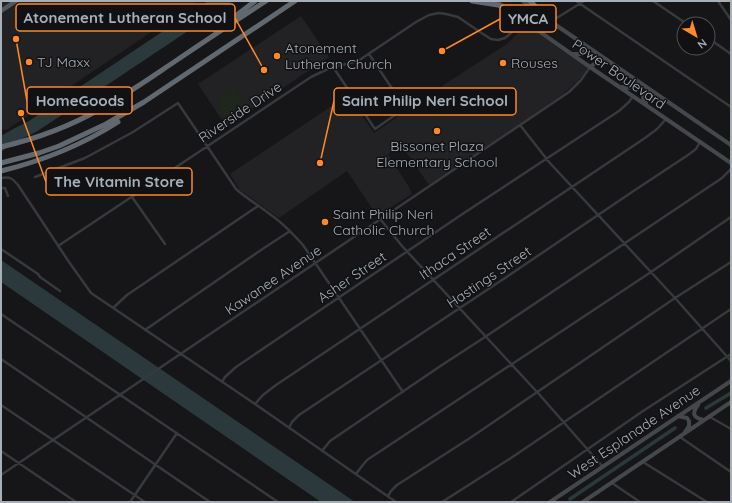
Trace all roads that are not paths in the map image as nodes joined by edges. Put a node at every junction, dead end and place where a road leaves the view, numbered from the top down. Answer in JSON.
{"nodes":[{"id":1,"x":16,"y":1,"type":"edge"},
{"id":2,"x":255,"y":1,"type":"edge"},
{"id":3,"x":266,"y":1,"type":"edge"},
{"id":4,"x":295,"y":1,"type":"edge"},
{"id":5,"x":472,"y":1,"type":"edge"},
{"id":6,"x":496,"y":1,"type":"edge"},
{"id":7,"x":523,"y":1,"type":"edge"},
{"id":8,"x":530,"y":1,"type":"edge"},
{"id":9,"x":576,"y":1,"type":"edge"},
{"id":10,"x":584,"y":1,"type":"edge"},
{"id":11,"x":653,"y":1,"type":"edge"},
{"id":12,"x":718,"y":1,"type":"edge"},
{"id":13,"x":580,"y":4,"type":"junction"},
{"id":14,"x":506,"y":8,"type":"junction"},
{"id":15,"x":1,"y":11,"type":"edge"},
{"id":16,"x":538,"y":17,"type":"junction"},
{"id":17,"x":676,"y":17,"type":"edge"},
{"id":18,"x":521,"y":19,"type":"junction"},
{"id":19,"x":731,"y":20,"type":"edge"},
{"id":20,"x":552,"y":22,"type":"junction"},
{"id":21,"x":531,"y":26,"type":"junction"},
{"id":22,"x":716,"y":44,"type":"edge"},
{"id":23,"x":585,"y":45,"type":"junction"},
{"id":24,"x":570,"y":53,"type":"junction"},
{"id":25,"x":369,"y":54,"type":"junction"},
{"id":26,"x":731,"y":54,"type":"edge"},
{"id":27,"x":607,"y":60,"type":"junction"},
{"id":28,"x":174,"y":62,"type":"junction"},
{"id":29,"x":334,"y":67,"type":"junction"},
{"id":30,"x":590,"y":67,"type":"junction"},
{"id":31,"x":635,"y":80,"type":"junction"},
{"id":32,"x":619,"y":87,"type":"junction"},
{"id":33,"x":633,"y":96,"type":"junction"},
{"id":34,"x":660,"y":96,"type":"junction"},
{"id":35,"x":144,"y":102,"type":"junction"},
{"id":36,"x":648,"y":107,"type":"junction"},
{"id":37,"x":731,"y":107,"type":"edge"},
{"id":38,"x":666,"y":119,"type":"junction"},
{"id":39,"x":520,"y":126,"type":"junction"},
{"id":40,"x":700,"y":142,"type":"junction"},
{"id":41,"x":730,"y":143,"type":"edge"},
{"id":42,"x":207,"y":146,"type":"junction"},
{"id":43,"x":1,"y":148,"type":"edge"},
{"id":44,"x":547,"y":159,"type":"junction"},
{"id":45,"x":725,"y":159,"type":"junction"},
{"id":46,"x":731,"y":160,"type":"edge"},
{"id":47,"x":1,"y":163,"type":"edge"},
{"id":48,"x":731,"y":163,"type":"edge"},
{"id":49,"x":731,"y":169,"type":"edge"},
{"id":50,"x":2,"y":171,"type":"edge"},
{"id":51,"x":35,"y":177,"type":"dead end"},
{"id":52,"x":1,"y":178,"type":"edge"},
{"id":53,"x":572,"y":187,"type":"junction"},
{"id":54,"x":1,"y":188,"type":"edge"},
{"id":55,"x":8,"y":196,"type":"dead end"},
{"id":56,"x":132,"y":197,"type":"junction"},
{"id":57,"x":258,"y":206,"type":"junction"},
{"id":58,"x":598,"y":215,"type":"junction"},
{"id":59,"x":731,"y":217,"type":"edge"},
{"id":60,"x":381,"y":220,"type":"junction"},
{"id":61,"x":290,"y":231,"type":"junction"},
{"id":62,"x":165,"y":244,"type":"dead end"},
{"id":63,"x":624,"y":244,"type":"junction"},
{"id":64,"x":58,"y":246,"type":"junction"},
{"id":65,"x":1,"y":249,"type":"edge"},
{"id":66,"x":408,"y":252,"type":"junction"},
{"id":67,"x":731,"y":262,"type":"edge"},
{"id":68,"x":316,"y":263,"type":"junction"},
{"id":69,"x":651,"y":272,"type":"junction"},
{"id":70,"x":433,"y":280,"type":"junction"},
{"id":71,"x":60,"y":291,"type":"dead end"},
{"id":72,"x":339,"y":298,"type":"junction"},
{"id":73,"x":675,"y":298,"type":"junction"},
{"id":74,"x":113,"y":308,"type":"junction"},
{"id":75,"x":459,"y":308,"type":"junction"},
{"id":76,"x":731,"y":308,"type":"edge"},
{"id":77,"x":1,"y":314,"type":"edge"},
{"id":78,"x":702,"y":328,"type":"junction"},
{"id":79,"x":361,"y":329,"type":"junction"},
{"id":80,"x":145,"y":330,"type":"junction"},
{"id":81,"x":486,"y":337,"type":"junction"},
{"id":82,"x":181,"y":354,"type":"junction"},
{"id":83,"x":731,"y":354,"type":"edge"},
{"id":84,"x":727,"y":356,"type":"junction"},
{"id":85,"x":1,"y":360,"type":"edge"},
{"id":86,"x":382,"y":360,"type":"junction"},
{"id":87,"x":731,"y":361,"type":"edge"},
{"id":88,"x":512,"y":365,"type":"junction"},
{"id":89,"x":731,"y":380,"type":"edge"},
{"id":90,"x":222,"y":382,"type":"junction"},
{"id":91,"x":403,"y":392,"type":"junction"},
{"id":92,"x":538,"y":393,"type":"junction"},
{"id":93,"x":120,"y":395,"type":"junction"},
{"id":94,"x":702,"y":400,"type":"junction"},
{"id":95,"x":731,"y":402,"type":"edge"},
{"id":96,"x":255,"y":404,"type":"junction"},
{"id":97,"x":1,"y":405,"type":"edge"},
{"id":98,"x":678,"y":416,"type":"junction"},
{"id":99,"x":710,"y":416,"type":"junction"},
{"id":100,"x":86,"y":417,"type":"junction"},
{"id":101,"x":705,"y":420,"type":"junction"},
{"id":102,"x":564,"y":422,"type":"junction"},
{"id":103,"x":289,"y":428,"type":"junction"},
{"id":104,"x":731,"y":429,"type":"edge"},
{"id":105,"x":177,"y":433,"type":"junction"},
{"id":106,"x":681,"y":436,"type":"junction"},
{"id":107,"x":53,"y":440,"type":"junction"},
{"id":108,"x":587,"y":449,"type":"junction"},
{"id":109,"x":1,"y":451,"type":"edge"},
{"id":110,"x":322,"y":451,"type":"junction"},
{"id":111,"x":642,"y":462,"type":"junction"},
{"id":112,"x":19,"y":463,"type":"junction"},
{"id":113,"x":155,"y":465,"type":"junction"},
{"id":114,"x":602,"y":467,"type":"junction"},
{"id":115,"x":731,"y":472,"type":"edge"},
{"id":116,"x":356,"y":474,"type":"junction"},
{"id":117,"x":1,"y":475,"type":"edge"},
{"id":118,"x":611,"y":483,"type":"junction"},
{"id":119,"x":562,"y":494,"type":"junction"},
{"id":120,"x":135,"y":495,"type":"junction"},
{"id":121,"x":388,"y":496,"type":"junction"},
{"id":122,"x":271,"y":498,"type":"junction"},
{"id":123,"x":76,"y":502,"type":"edge"},
{"id":124,"x":130,"y":502,"type":"edge"},
{"id":125,"x":145,"y":502,"type":"edge"},
{"id":126,"x":210,"y":502,"type":"edge"},
{"id":127,"x":268,"y":502,"type":"edge"},
{"id":128,"x":278,"y":502,"type":"edge"},
{"id":129,"x":396,"y":502,"type":"edge"},
{"id":130,"x":442,"y":502,"type":"edge"},
{"id":131,"x":511,"y":502,"type":"edge"},
{"id":132,"x":550,"y":502,"type":"edge"},
{"id":133,"x":558,"y":502,"type":"edge"},
{"id":134,"x":583,"y":502,"type":"edge"},
{"id":135,"x":640,"y":502,"type":"edge"},
{"id":136,"x":707,"y":502,"type":"edge"}],
"edges":[{"from":1,"to":15,"type":"main road"},
{"from":2,"to":28,"type":"highway"},
{"from":3,"to":28,"type":"highway"},
{"from":4,"to":35,"type":"highway"},
{"from":5,"to":14,"type":"highway"},
{"from":6,"to":14,"type":"main road","name":"Power Boulevard"},
{"from":7,"to":20,"type":"main road","name":"Power Boulevard"},
{"from":8,"to":20,"type":"highway"},
{"from":9,"to":13,"type":"street"},
{"from":10,"to":13,"type":"street"},
{"from":11,"to":17,"type":"street"},
{"from":12,"to":19,"type":"street"},
{"from":13,"to":20,"type":"street"},
{"from":13,"to":37,"type":"street"},
{"from":14,"to":18,"type":"main road","name":"Power Boulevard"},
{"from":16,"to":18,"type":"main road"},
{"from":16,"to":20,"type":"main road"},
{"from":16,"to":21,"type":"main road"},
{"from":18,"to":21,"type":"main road","name":"Power Boulevard"},
{"from":18,"to":25,"type":"street","name":"Riverside Drive"},
{"from":20,"to":23,"type":"main road","name":"Power Boulevard"},
{"from":21,"to":24,"type":"main road","name":"Power Boulevard"},
{"from":22,"to":26,"type":"street"},
{"from":23,"to":24,"type":"main road"},
{"from":23,"to":27,"type":"main road","name":"Power Boulevard"},
{"from":24,"to":30,"type":"main road","name":"Power Boulevard"},
{"from":25,"to":29,"type":"street","name":"Riverside Drive"},
{"from":25,"to":29,"type":"street"},
{"from":27,"to":30,"type":"main road"},
{"from":27,"to":31,"type":"main road","name":"Power Boulevard"},
{"from":28,"to":43,"type":"highway"},
{"from":29,"to":42,"type":"street","name":"Riverside Drive"},
{"from":30,"to":32,"type":"main road","name":"Power Boulevard"},
{"from":30,"to":39,"type":"street","name":"Kawanee Avenue"},
{"from":31,"to":32,"type":"main road"},
{"from":31,"to":34,"type":"main road","name":"Power Boulevard"},
{"from":32,"to":33,"type":"main road","name":"Power Boulevard"},
{"from":33,"to":36,"type":"main road","name":"Power Boulevard"},
{"from":33,"to":44,"type":"street","name":"Asher Street"},
{"from":34,"to":36,"type":"main road"},
{"from":34,"to":41,"type":"main road","name":"Power Boulevard"},
{"from":35,"to":47,"type":"highway"},
{"from":35,"to":50,"type":"highway"},
{"from":36,"to":38,"type":"main road","name":"Power Boulevard"},
{"from":38,"to":40,"type":"main road","name":"Power Boulevard"},
{"from":38,"to":53,"type":"street","name":"Ithaca Street"},
{"from":39,"to":44,"type":"street"},
{"from":39,"to":60,"type":"street","name":"Kawanee Avenue"},
{"from":40,"to":45,"type":"main road","name":"Power Boulevard"},
{"from":40,"to":58,"type":"street","name":"Hastings Street"},
{"from":42,"to":51,"type":"street"},
{"from":42,"to":56,"type":"street","name":"Riverside Drive"},
{"from":42,"to":57,"type":"street"},
{"from":44,"to":53,"type":"street"},
{"from":44,"to":66,"type":"street","name":"Asher Street"},
{"from":45,"to":46,"type":"main road"},
{"from":45,"to":48,"type":"main road","name":"Power Boulevard"},
{"from":49,"to":63,"type":"street"},
{"from":52,"to":64,"type":"street"},
{"from":53,"to":58,"type":"street"},
{"from":53,"to":70,"type":"street","name":"Ithaca Street"},
{"from":54,"to":55,"type":"street"},
{"from":56,"to":62,"type":"street"},
{"from":56,"to":64,"type":"street","name":"Riverside Drive"},
{"from":57,"to":61,"type":"street"},
{"from":57,"to":74,"type":"street"},
{"from":58,"to":63,"type":"street"},
{"from":58,"to":75,"type":"street","name":"Hastings Street"},
{"from":59,"to":69,"type":"street"},
{"from":60,"to":66,"type":"street"},
{"from":60,"to":68,"type":"street","name":"Kawanee Avenue"},
{"from":61,"to":68,"type":"street"},
{"from":61,"to":80,"type":"street"},
{"from":63,"to":69,"type":"street"},
{"from":63,"to":81,"type":"street"},
{"from":64,"to":74,"type":"street"},
{"from":65,"to":71,"type":"street"},
{"from":66,"to":70,"type":"street"},
{"from":66,"to":72,"type":"street","name":"Asher Street"},
{"from":67,"to":73,"type":"street"},
{"from":68,"to":72,"type":"street"},
{"from":68,"to":82,"type":"street","name":"Kawanee Avenue"},
{"from":69,"to":73,"type":"street"},
{"from":69,"to":88,"type":"street"},
{"from":70,"to":75,"type":"street"},
{"from":70,"to":79,"type":"street","name":"Ithaca Street"},
{"from":72,"to":79,"type":"street"},
{"from":72,"to":90,"type":"street","name":"Asher Street"},
{"from":73,"to":78,"type":"street"},
{"from":73,"to":92,"type":"street"},
{"from":74,"to":80,"type":"street"},
{"from":75,"to":81,"type":"street"},
{"from":75,"to":86,"type":"street","name":"Hastings Street"},
{"from":76,"to":78,"type":"street"},
{"from":77,"to":93,"type":"street"},
{"from":78,"to":84,"type":"street"},
{"from":78,"to":102,"type":"street"},
{"from":79,"to":86,"type":"street"},
{"from":79,"to":96,"type":"street","name":"Ithaca Street"},
{"from":80,"to":82,"type":"street"},
{"from":81,"to":88,"type":"street"},
{"from":81,"to":91,"type":"street"},
{"from":82,"to":90,"type":"street"},
{"from":82,"to":93,"type":"street","name":"Kawanee Avenue"},
{"from":83,"to":84,"type":"street"},
{"from":84,"to":87,"type":"street"},
{"from":84,"to":108,"type":"street"},
{"from":85,"to":100,"type":"street"},
{"from":86,"to":91,"type":"street"},
{"from":86,"to":103,"type":"street","name":"Hastings Street"},
{"from":88,"to":92,"type":"street"},
{"from":88,"to":116,"type":"street"},
{"from":89,"to":94,"type":"main road","name":"West Esplanade Avenue"},
{"from":90,"to":96,"type":"street"},
{"from":91,"to":110,"type":"street"},
{"from":92,"to":102,"type":"street"},
{"from":92,"to":121,"type":"street"},
{"from":93,"to":100,"type":"street","name":"Kawanee Avenue"},
{"from":93,"to":105,"type":"street"},
{"from":94,"to":98,"type":"main road","name":"West Esplanade Avenue"},
{"from":94,"to":101,"type":"main road"},
{"from":95,"to":99,"type":"main road","name":"West Esplanade Avenue"},
{"from":96,"to":103,"type":"street"},
{"from":97,"to":107,"type":"street"},
{"from":98,"to":106,"type":"main road"},
{"from":98,"to":114,"type":"main road","name":"West Esplanade Avenue"},
{"from":99,"to":101,"type":"main road","name":"West Esplanade Avenue"},
{"from":99,"to":104,"type":"street"},
{"from":100,"to":107,"type":"street","name":"Kawanee Avenue"},
{"from":100,"to":113,"type":"street"},
{"from":101,"to":106,"type":"main road","name":"West Esplanade Avenue"},
{"from":102,"to":108,"type":"street"},
{"from":102,"to":130,"type":"street"},
{"from":103,"to":110,"type":"street"},
{"from":105,"to":113,"type":"street"},
{"from":105,"to":122,"type":"street"},
{"from":106,"to":111,"type":"main road","name":"West Esplanade Avenue"},
{"from":106,"to":115,"type":"street"},
{"from":107,"to":112,"type":"street","name":"Kawanee Avenue"},
{"from":107,"to":120,"type":"street"},
{"from":108,"to":114,"type":"street"},
{"from":108,"to":131,"type":"street"},
{"from":109,"to":112,"type":"street"},
{"from":110,"to":116,"type":"street"},
{"from":111,"to":118,"type":"main road","name":"West Esplanade Avenue"},
{"from":111,"to":136,"type":"street"},
{"from":112,"to":117,"type":"street","name":"Kawanee Avenue"},
{"from":112,"to":123,"type":"street"},
{"from":113,"to":120,"type":"street"},
{"from":113,"to":126,"type":"street"},
{"from":114,"to":119,"type":"main road","name":"West Esplanade Avenue"},
{"from":116,"to":121,"type":"street"},
{"from":118,"to":134,"type":"main road","name":"West Esplanade Avenue"},
{"from":118,"to":135,"type":"street"},
{"from":119,"to":132,"type":"main road","name":"West Esplanade Avenue"},
{"from":119,"to":133,"type":"main road"},
{"from":120,"to":124,"type":"street"},
{"from":120,"to":125,"type":"street"},
{"from":121,"to":129,"type":"street"},
{"from":122,"to":127,"type":"street"},
{"from":122,"to":128,"type":"street"}]}
